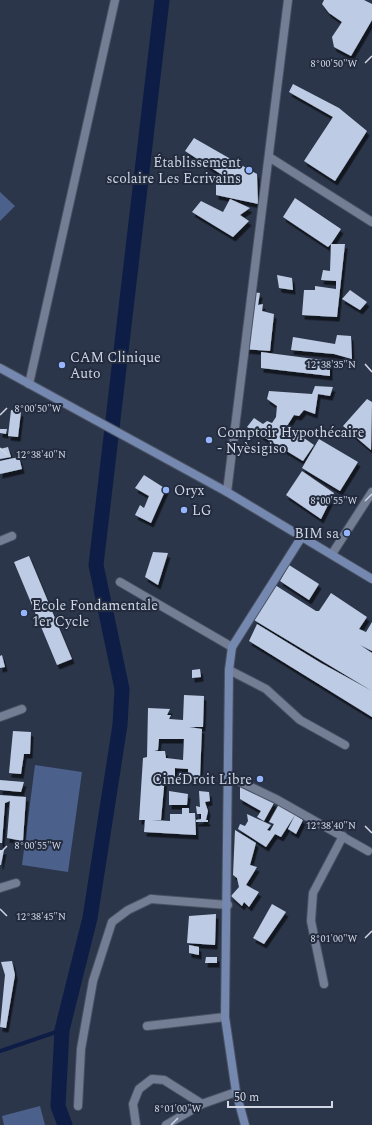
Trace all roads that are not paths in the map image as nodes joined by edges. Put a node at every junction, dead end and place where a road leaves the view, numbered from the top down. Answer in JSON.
{"nodes":[{"id":1,"x":115,"y":0,"type":"edge"},
{"id":2,"x":288,"y":0,"type":"edge"},
{"id":3,"x":268,"y":157,"type":"junction"},
{"id":4,"x":372,"y":222,"type":"edge"},
{"id":5,"x":0,"y":368,"type":"edge"},
{"id":6,"x":29,"y":384,"type":"junction"},
{"id":7,"x":227,"y":492,"type":"junction"},
{"id":8,"x":372,"y":492,"type":"edge"},
{"id":9,"x":12,"y":536,"type":"dead end"},
{"id":10,"x":301,"y":538,"type":"junction"},
{"id":11,"x":0,"y":542,"type":"edge"},
{"id":12,"x":332,"y":554,"type":"junction"},
{"id":13,"x":372,"y":579,"type":"edge"},
{"id":14,"x":120,"y":582,"type":"dead end"},
{"id":15,"x":232,"y":647,"type":"junction"},
{"id":16,"x":229,"y":670,"type":"junction"},
{"id":17,"x":22,"y":710,"type":"dead end"},
{"id":18,"x":0,"y":717,"type":"edge"},
{"id":19,"x":345,"y":746,"type":"dead end"},
{"id":20,"x":228,"y":776,"type":"junction"},
{"id":21,"x":343,"y":836,"type":"junction"},
{"id":22,"x":368,"y":851,"type":"dead end"},
{"id":23,"x":16,"y":883,"type":"dead end"},
{"id":24,"x":0,"y":888,"type":"edge"},
{"id":25,"x":228,"y":905,"type":"junction"},
{"id":26,"x":324,"y":984,"type":"dead end"},
{"id":27,"x":225,"y":1017,"type":"junction"},
{"id":28,"x":147,"y":1026,"type":"dead end"},
{"id":29,"x":236,"y":1092,"type":"junction"},
{"id":30,"x":202,"y":1104,"type":"junction"},
{"id":31,"x":78,"y":1106,"type":"dead end"},
{"id":32,"x":136,"y":1125,"type":"edge"},
{"id":33,"x":166,"y":1125,"type":"edge"},
{"id":34,"x":245,"y":1125,"type":"edge"}],
"edges":[{"from":1,"to":6,"type":"street"},
{"from":2,"to":3,"type":"street"},
{"from":3,"to":4,"type":"street"},
{"from":3,"to":7,"type":"street"},
{"from":5,"to":6,"type":"main road"},
{"from":6,"to":7,"type":"main road"},
{"from":7,"to":10,"type":"main road"},
{"from":8,"to":12,"type":"street"},
{"from":9,"to":11,"type":"street"},
{"from":10,"to":12,"type":"main road"},
{"from":10,"to":15,"type":"main road"},
{"from":12,"to":13,"type":"main road"},
{"from":14,"to":15,"type":"street"},
{"from":15,"to":16,"type":"main road"},
{"from":16,"to":19,"type":"street"},
{"from":16,"to":20,"type":"main road"},
{"from":17,"to":18,"type":"street"},
{"from":20,"to":21,"type":"street"},
{"from":20,"to":25,"type":"main road"},
{"from":21,"to":22,"type":"street"},
{"from":21,"to":26,"type":"street"},
{"from":23,"to":24,"type":"street"},
{"from":25,"to":27,"type":"main road"},
{"from":25,"to":31,"type":"street"},
{"from":27,"to":28,"type":"street"},
{"from":27,"to":29,"type":"main road"},
{"from":29,"to":30,"type":"street"},
{"from":29,"to":34,"type":"main road"},
{"from":30,"to":32,"type":"street"},
{"from":30,"to":33,"type":"street"}]}
